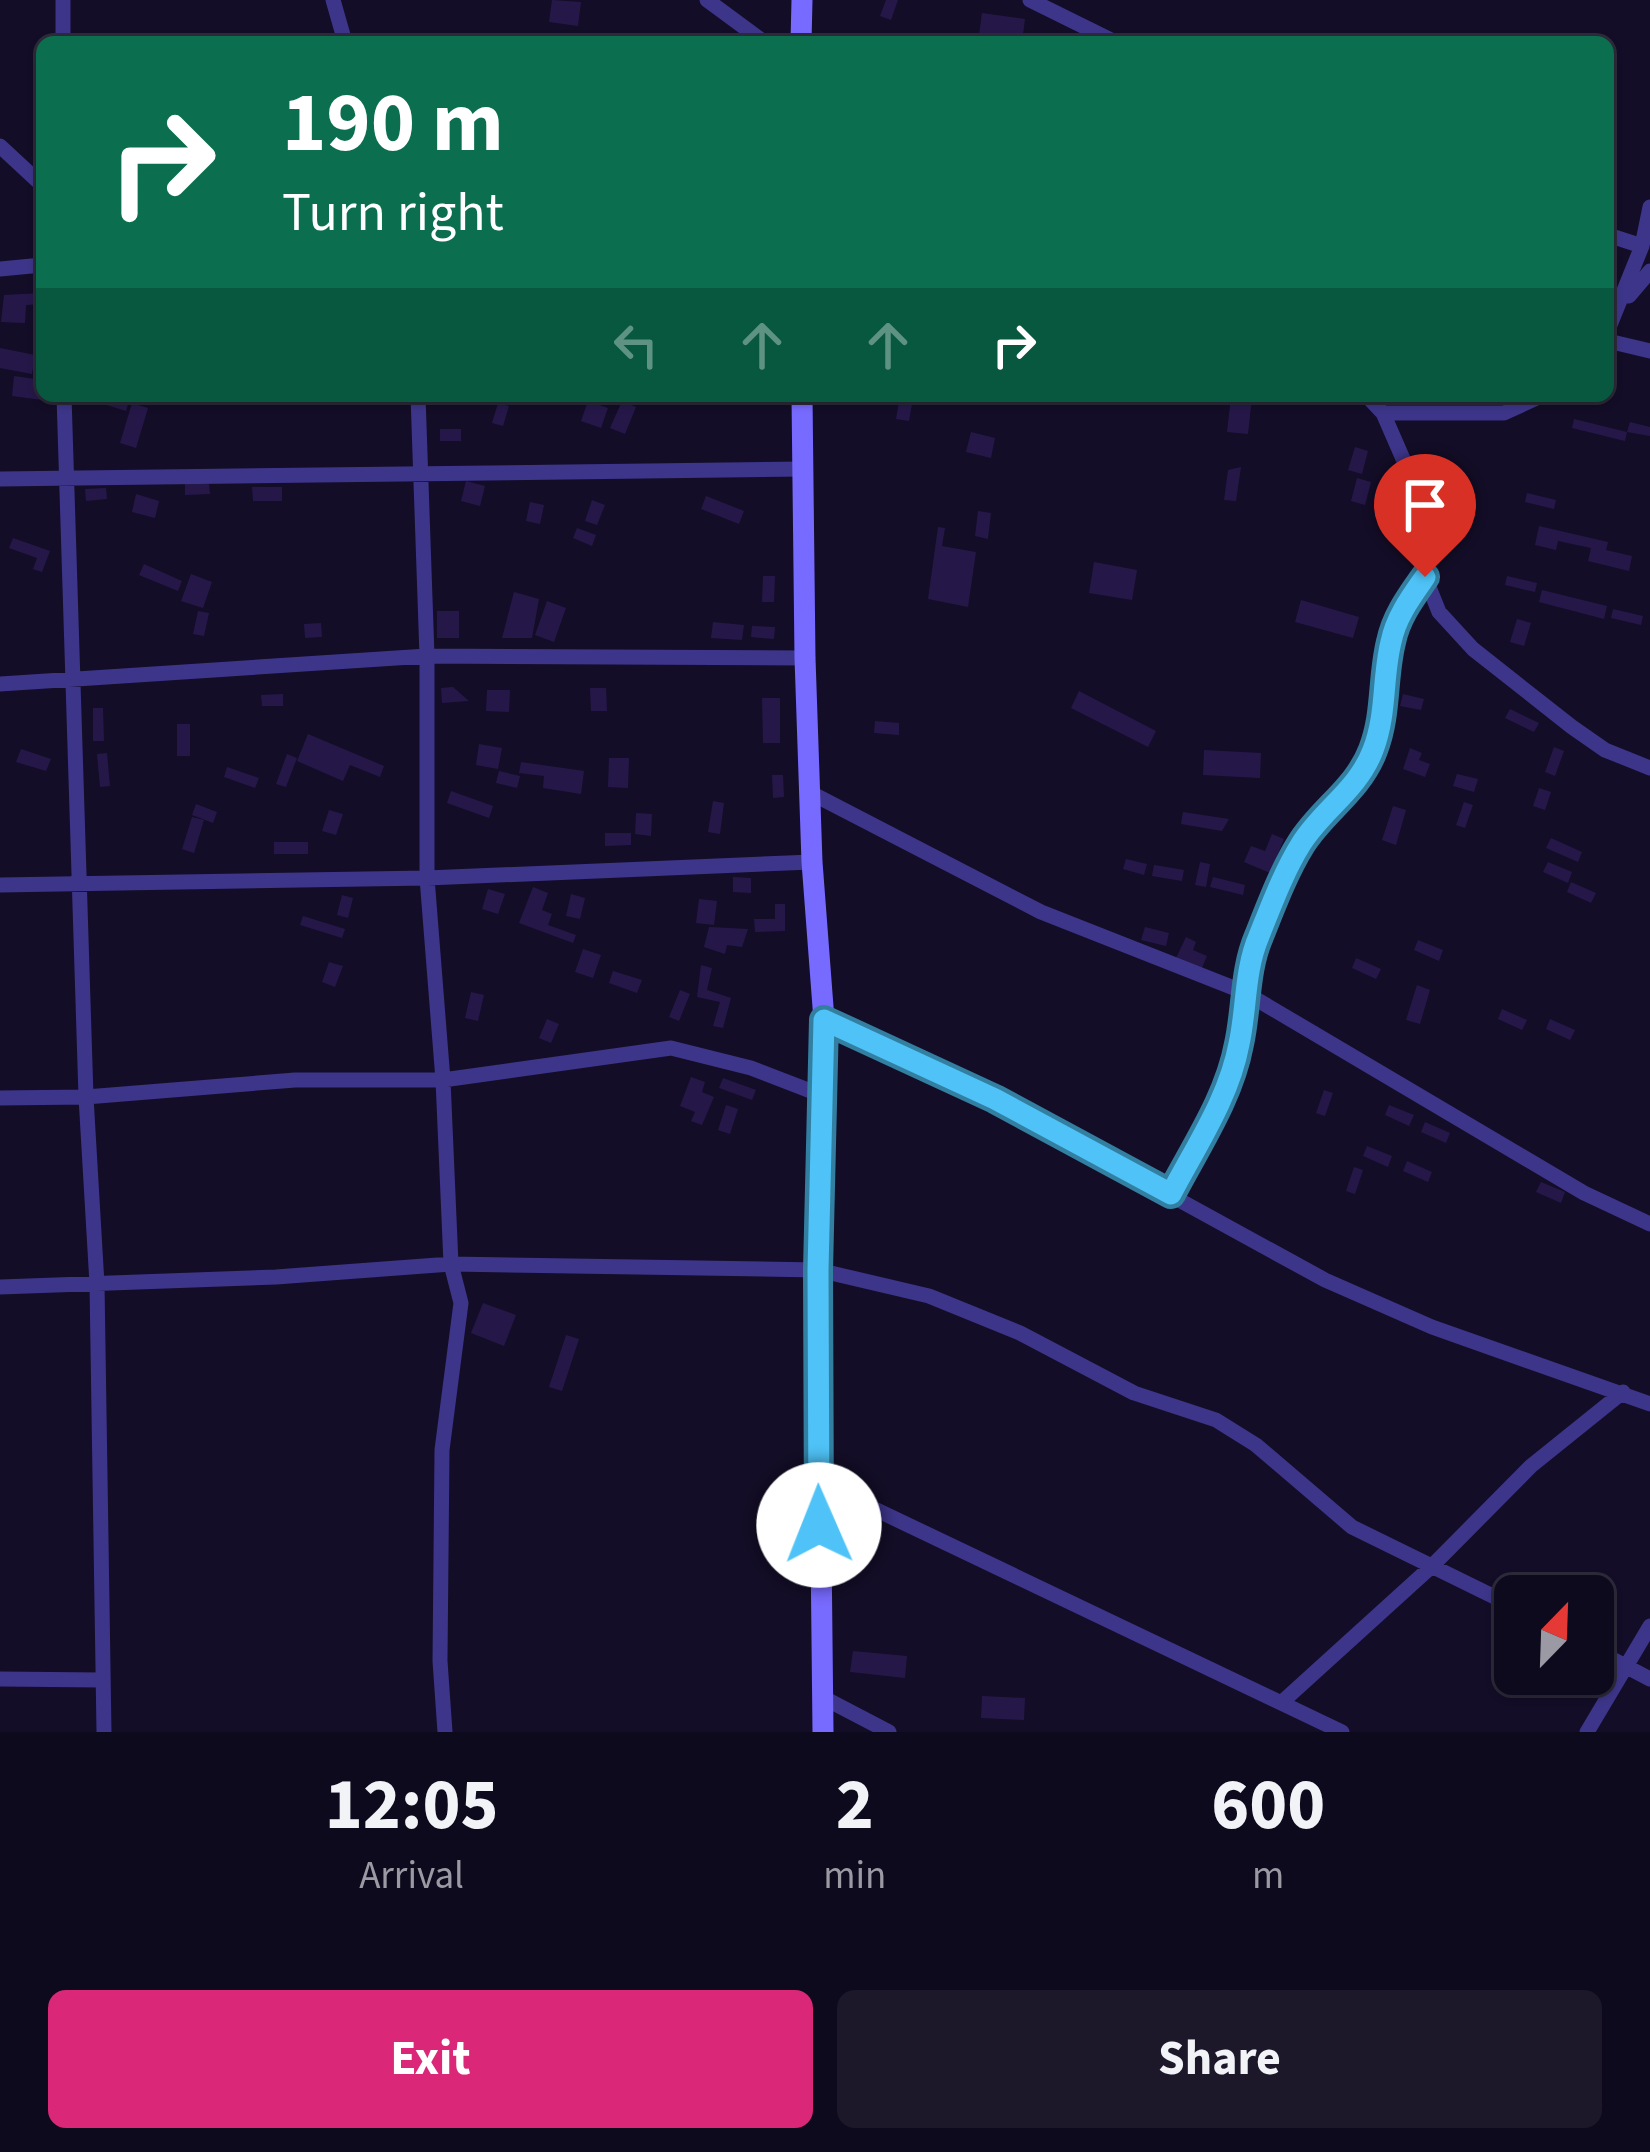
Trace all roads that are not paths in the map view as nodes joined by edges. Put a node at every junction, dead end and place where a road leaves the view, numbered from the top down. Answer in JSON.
{"nodes":[{"id":1,"x":63,"y":0,"type":"edge"},
{"id":2,"x":333,"y":0,"type":"edge"},
{"id":3,"x":707,"y":0,"type":"edge"},
{"id":4,"x":802,"y":0,"type":"edge"},
{"id":5,"x":1030,"y":0,"type":"edge"},
{"id":6,"x":63,"y":36,"type":"edge"},
{"id":7,"x":344,"y":36,"type":"edge"},
{"id":8,"x":756,"y":36,"type":"edge"},
{"id":9,"x":801,"y":36,"type":"edge"},
{"id":10,"x":1103,"y":36,"type":"edge"},
{"id":11,"x":0,"y":146,"type":"edge"},
{"id":12,"x":36,"y":179,"type":"edge"},
{"id":13,"x":1650,"y":207,"type":"edge"},
{"id":14,"x":1614,"y":237,"type":"edge"},
{"id":15,"x":1642,"y":246,"type":"junction"},
{"id":16,"x":36,"y":266,"type":"edge"},
{"id":17,"x":0,"y":268,"type":"edge"},
{"id":18,"x":1650,"y":271,"type":"edge"},
{"id":19,"x":1621,"y":305,"type":"junction"},
{"id":20,"x":1614,"y":318,"type":"edge"},
{"id":21,"x":1614,"y":342,"type":"edge"},
{"id":22,"x":1650,"y":351,"type":"edge"},
{"id":23,"x":64,"y":402,"type":"edge"},
{"id":24,"x":418,"y":402,"type":"edge"},
{"id":25,"x":802,"y":402,"type":"edge"},
{"id":26,"x":1372,"y":402,"type":"edge"},
{"id":27,"x":1527,"y":402,"type":"edge"},
{"id":28,"x":1382,"y":413,"type":"junction"},
{"id":29,"x":803,"y":469,"type":"junction"},
{"id":30,"x":422,"y":472,"type":"junction"},
{"id":31,"x":65,"y":476,"type":"junction"},
{"id":32,"x":0,"y":478,"type":"edge"},
{"id":33,"x":1425,"y":577,"type":"junction"},
{"id":34,"x":427,"y":656,"type":"junction"},
{"id":35,"x":805,"y":658,"type":"junction"},
{"id":36,"x":76,"y":682,"type":"junction"},
{"id":37,"x":0,"y":684,"type":"edge"},
{"id":38,"x":1650,"y":768,"type":"edge"},
{"id":39,"x":809,"y":792,"type":"junction"},
{"id":40,"x":812,"y":862,"type":"junction"},
{"id":41,"x":427,"y":878,"type":"junction"},
{"id":42,"x":0,"y":885,"type":"edge"},
{"id":43,"x":80,"y":885,"type":"junction"},
{"id":44,"x":1244,"y":992,"type":"junction"},
{"id":45,"x":824,"y":1020,"type":"junction"},
{"id":46,"x":442,"y":1080,"type":"junction"},
{"id":47,"x":821,"y":1095,"type":"junction"},
{"id":48,"x":0,"y":1097,"type":"edge"},
{"id":49,"x":86,"y":1097,"type":"junction"},
{"id":50,"x":1171,"y":1194,"type":"junction"},
{"id":51,"x":1650,"y":1224,"type":"edge"},
{"id":52,"x":451,"y":1264,"type":"junction"},
{"id":53,"x":818,"y":1270,"type":"junction"},
{"id":54,"x":98,"y":1284,"type":"junction"},
{"id":55,"x":0,"y":1286,"type":"edge"},
{"id":56,"x":1623,"y":1392,"type":"junction"},
{"id":57,"x":1650,"y":1405,"type":"edge"},
{"id":58,"x":818,"y":1482,"type":"junction"},
{"id":59,"x":1432,"y":1566,"type":"junction"},
{"id":60,"x":1494,"y":1597,"type":"edge"},
{"id":61,"x":1650,"y":1626,"type":"edge"},
{"id":62,"x":1614,"y":1660,"type":"edge"},
{"id":63,"x":1626,"y":1667,"type":"junction"},
{"id":64,"x":0,"y":1679,"type":"edge"},
{"id":65,"x":1650,"y":1679,"type":"edge"},
{"id":66,"x":101,"y":1680,"type":"junction"},
{"id":67,"x":822,"y":1697,"type":"junction"},
{"id":68,"x":1282,"y":1703,"type":"junction"},
{"id":69,"x":104,"y":1732,"type":"edge"},
{"id":70,"x":445,"y":1732,"type":"edge"},
{"id":71,"x":823,"y":1732,"type":"edge"},
{"id":72,"x":889,"y":1732,"type":"edge"},
{"id":73,"x":1342,"y":1732,"type":"edge"},
{"id":74,"x":1587,"y":1732,"type":"edge"}],
"edges":[{"from":1,"to":6,"type":"street"},
{"from":2,"to":7,"type":"street"},
{"from":3,"to":8,"type":"street"},
{"from":4,"to":9,"type":"street"},
{"from":5,"to":10,"type":"street"},
{"from":11,"to":12,"type":"street"},
{"from":13,"to":15,"type":"street"},
{"from":14,"to":15,"type":"street"},
{"from":15,"to":19,"type":"street"},
{"from":16,"to":17,"type":"street"},
{"from":18,"to":19,"type":"street"},
{"from":19,"to":20,"type":"street"},
{"from":21,"to":22,"type":"street"},
{"from":23,"to":31,"type":"street"},
{"from":24,"to":30,"type":"street"},
{"from":25,"to":29,"type":"street"},
{"from":26,"to":28,"type":"street"},
{"from":27,"to":28,"type":"street"},
{"from":28,"to":33,"type":"street"},
{"from":29,"to":30,"type":"street"},
{"from":29,"to":35,"type":"street"},
{"from":30,"to":31,"type":"street"},
{"from":30,"to":34,"type":"street"},
{"from":31,"to":32,"type":"street"},
{"from":31,"to":36,"type":"street"},
{"from":33,"to":38,"type":"street"},
{"from":33,"to":44,"type":"street"},
{"from":34,"to":35,"type":"street"},
{"from":34,"to":36,"type":"street"},
{"from":34,"to":41,"type":"street"},
{"from":35,"to":39,"type":"street"},
{"from":36,"to":37,"type":"street"},
{"from":36,"to":43,"type":"street"},
{"from":39,"to":40,"type":"street"},
{"from":39,"to":44,"type":"street"},
{"from":40,"to":41,"type":"street"},
{"from":40,"to":45,"type":"street"},
{"from":41,"to":43,"type":"street"},
{"from":41,"to":46,"type":"street"},
{"from":42,"to":43,"type":"street"},
{"from":43,"to":49,"type":"street"},
{"from":44,"to":50,"type":"street"},
{"from":44,"to":51,"type":"street"},
{"from":45,"to":47,"type":"street"},
{"from":45,"to":50,"type":"street"},
{"from":46,"to":47,"type":"street"},
{"from":46,"to":49,"type":"street"},
{"from":46,"to":52,"type":"street"},
{"from":47,"to":53,"type":"street"},
{"from":48,"to":49,"type":"street"},
{"from":49,"to":54,"type":"street"},
{"from":50,"to":56,"type":"street"},
{"from":52,"to":53,"type":"street"},
{"from":52,"to":54,"type":"street"},
{"from":52,"to":70,"type":"street"},
{"from":53,"to":58,"type":"street"},
{"from":53,"to":59,"type":"street"},
{"from":54,"to":55,"type":"street"},
{"from":54,"to":66,"type":"street"},
{"from":56,"to":57,"type":"street"},
{"from":56,"to":59,"type":"street"},
{"from":58,"to":67,"type":"street"},
{"from":58,"to":68,"type":"street"},
{"from":59,"to":60,"type":"street"},
{"from":59,"to":68,"type":"street"},
{"from":61,"to":63,"type":"street"},
{"from":62,"to":63,"type":"street"},
{"from":63,"to":65,"type":"street"},
{"from":63,"to":74,"type":"street"},
{"from":64,"to":66,"type":"street"},
{"from":66,"to":69,"type":"street"},
{"from":67,"to":71,"type":"street"},
{"from":67,"to":72,"type":"street"},
{"from":68,"to":73,"type":"street"}]}
